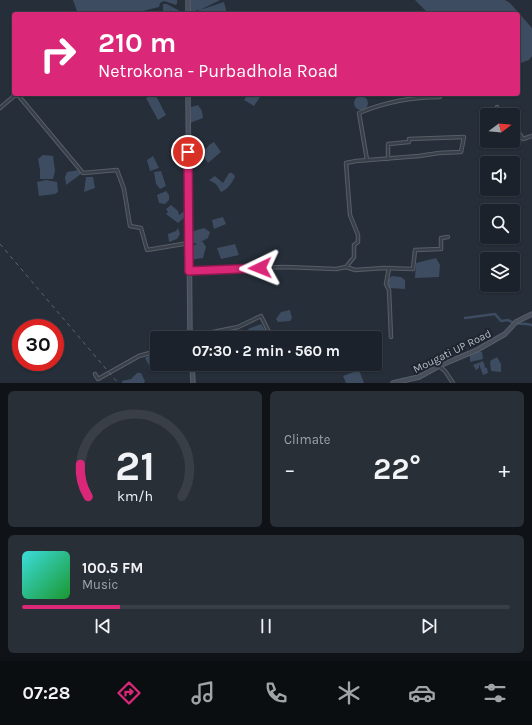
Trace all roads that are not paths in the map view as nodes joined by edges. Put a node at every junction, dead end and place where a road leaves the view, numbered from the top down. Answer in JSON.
{"nodes":[{"id":1,"x":188,"y":0,"type":"edge"},
{"id":2,"x":188,"y":12,"type":"edge"},
{"id":3,"x":188,"y":96,"type":"edge"},
{"id":4,"x":440,"y":96,"type":"edge"},
{"id":5,"x":0,"y":108,"type":"edge"},
{"id":6,"x":520,"y":134,"type":"edge"},
{"id":7,"x":532,"y":136,"type":"edge"},
{"id":8,"x":388,"y":159,"type":"junction"},
{"id":9,"x":367,"y":160,"type":"junction"},
{"id":10,"x":448,"y":237,"type":"dead end"},
{"id":11,"x":189,"y":243,"type":"junction"},
{"id":12,"x":346,"y":268,"type":"junction"},
{"id":13,"x":389,"y":268,"type":"junction"},
{"id":14,"x":189,"y":271,"type":"junction"},
{"id":15,"x":532,"y":314,"type":"edge"},
{"id":16,"x":190,"y":331,"type":"edge"},
{"id":17,"x":221,"y":331,"type":"edge"},
{"id":18,"x":268,"y":331,"type":"edge"},
{"id":19,"x":391,"y":337,"type":"dead end"},
{"id":20,"x":150,"y":353,"type":"edge"},
{"id":21,"x":439,"y":366,"type":"junction"},
{"id":22,"x":192,"y":371,"type":"edge"},
{"id":23,"x":95,"y":374,"type":"dead end"},
{"id":24,"x":193,"y":383,"type":"edge"},
{"id":25,"x":393,"y":383,"type":"edge"},
{"id":26,"x":453,"y":383,"type":"edge"}],
"edges":[{"from":1,"to":2,"type":"main road"},
{"from":3,"to":11,"type":"main road"},
{"from":4,"to":9,"type":"street"},
{"from":5,"to":11,"type":"street"},
{"from":6,"to":7,"type":"street"},
{"from":8,"to":8,"type":"street"},
{"from":8,"to":9,"type":"street"},
{"from":9,"to":12,"type":"street"},
{"from":10,"to":13,"type":"street"},
{"from":11,"to":14,"type":"main road"},
{"from":12,"to":13,"type":"street"},
{"from":12,"to":14,"type":"street"},
{"from":13,"to":19,"type":"street"},
{"from":14,"to":16,"type":"main road"},
{"from":15,"to":21,"type":"main road","name":"Mougati UP Road"},
{"from":17,"to":18,"type":"street"},
{"from":20,"to":23,"type":"street"},
{"from":21,"to":25,"type":"main road","name":"Mougati UP Road"},
{"from":21,"to":26,"type":"street"},
{"from":22,"to":24,"type":"main road"}]}
